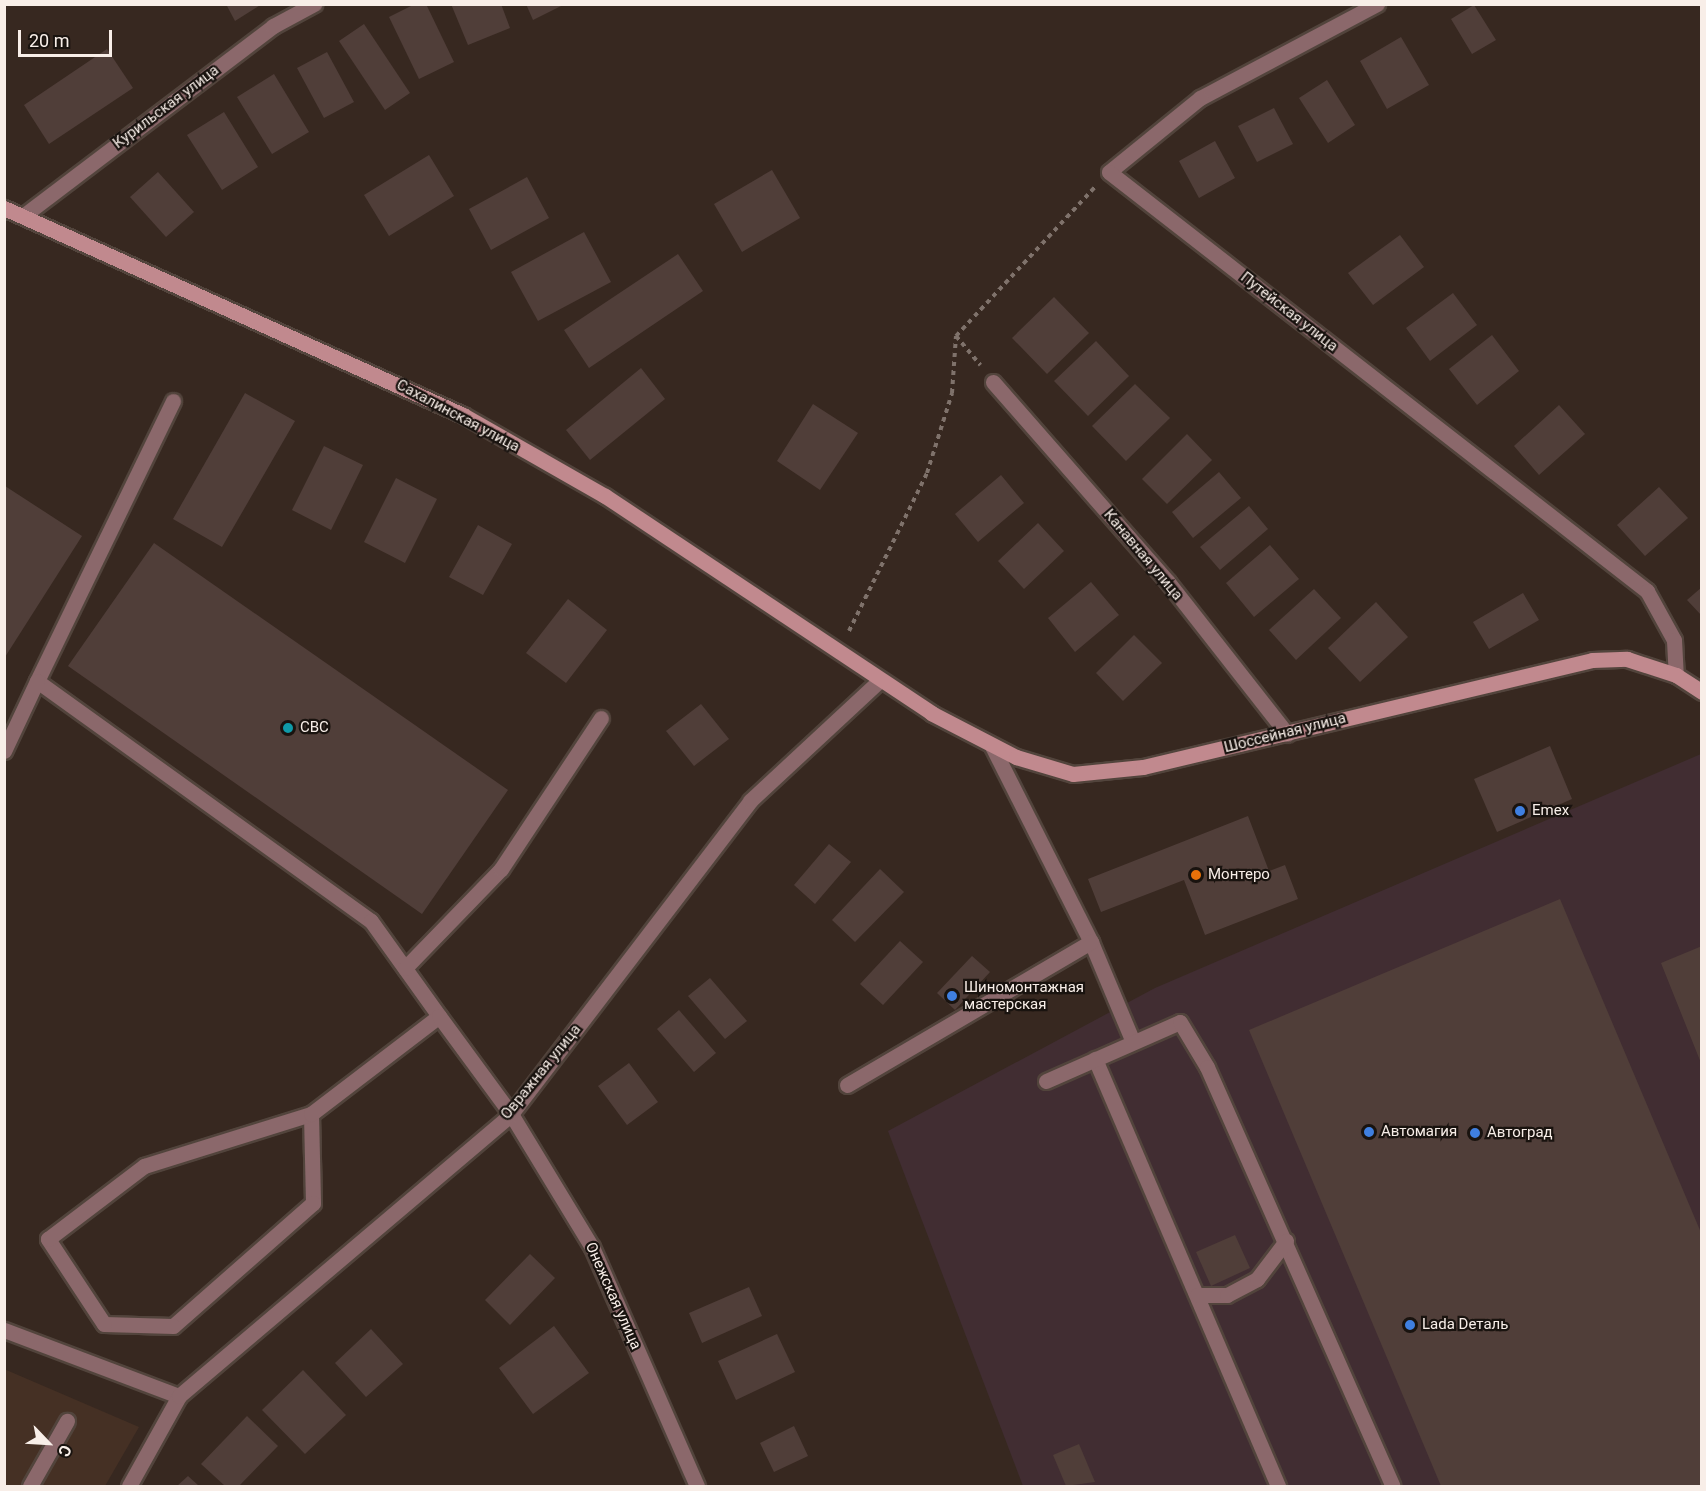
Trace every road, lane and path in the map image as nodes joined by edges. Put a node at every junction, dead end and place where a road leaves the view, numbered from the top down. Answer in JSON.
{"nodes":[{"id":1,"x":314,"y":4,"type":"edge"},
{"id":2,"x":1377,"y":4,"type":"edge"},
{"id":3,"x":1109,"y":172,"type":"junction"},
{"id":4,"x":4,"y":208,"type":"edge"},
{"id":5,"x":23,"y":216,"type":"junction"},
{"id":6,"x":956,"y":336,"type":"junction"},
{"id":7,"x":993,"y":382,"type":"joint"},
{"id":8,"x":173,"y":401,"type":"dead end"},
{"id":9,"x":839,"y":652,"type":"junction"},
{"id":10,"x":1676,"y":675,"type":"junction"},
{"id":11,"x":37,"y":681,"type":"junction"},
{"id":12,"x":879,"y":681,"type":"junction"},
{"id":13,"x":1701,"y":692,"type":"edge"},
{"id":14,"x":601,"y":718,"type":"dead end"},
{"id":15,"x":1287,"y":734,"type":"junction"},
{"id":16,"x":992,"y":746,"type":"junction"},
{"id":17,"x":4,"y":751,"type":"edge"},
{"id":18,"x":1091,"y":942,"type":"junction"},
{"id":19,"x":405,"y":968,"type":"junction"},
{"id":20,"x":439,"y":1016,"type":"junction"},
{"id":21,"x":1133,"y":1042,"type":"junction"},
{"id":22,"x":1095,"y":1059,"type":"junction"},
{"id":23,"x":1046,"y":1081,"type":"dead end"},
{"id":24,"x":847,"y":1085,"type":"dead end"},
{"id":25,"x":311,"y":1114,"type":"junction"},
{"id":26,"x":511,"y":1114,"type":"junction"},
{"id":27,"x":1286,"y":1241,"type":"junction"},
{"id":28,"x":1197,"y":1295,"type":"junction"},
{"id":29,"x":4,"y":1330,"type":"edge"},
{"id":30,"x":179,"y":1396,"type":"junction"},
{"id":31,"x":67,"y":1421,"type":"dead end"},
{"id":32,"x":30,"y":1486,"type":"edge"},
{"id":33,"x":129,"y":1486,"type":"edge"},
{"id":34,"x":697,"y":1486,"type":"edge"},
{"id":35,"x":1278,"y":1486,"type":"edge"},
{"id":36,"x":1393,"y":1486,"type":"edge"}],
"edges":[{"from":1,"to":5,"type":"street","name":"Курильская улица"},
{"from":2,"to":3,"type":"street"},
{"from":3,"to":6,"type":"path"},
{"from":3,"to":10,"type":"street","name":"Путейская улица"},
{"from":4,"to":5,"type":"street","name":"Сахалинская улица"},
{"from":5,"to":9,"type":"street","name":"Сахалинская улица"},
{"from":6,"to":7,"type":"path"},
{"from":6,"to":9,"type":"path"},
{"from":7,"to":15,"type":"street","name":"Канавная улица"},
{"from":8,"to":11,"type":"street"},
{"from":9,"to":12,"type":"street","name":"Сахалинская улица"},
{"from":10,"to":13,"type":"street","name":"Шоссейная улица"},
{"from":10,"to":15,"type":"street","name":"Шоссейная улица"},
{"from":11,"to":17,"type":"street"},
{"from":11,"to":19,"type":"street","name":"Онежская улица"},
{"from":12,"to":16,"type":"street","name":"Шоссейная улица"},
{"from":12,"to":26,"type":"street","name":"Овражная улица"},
{"from":14,"to":19,"type":"street"},
{"from":15,"to":16,"type":"street","name":"Шоссейная улица"},
{"from":16,"to":18,"type":"street"},
{"from":18,"to":21,"type":"street"},
{"from":18,"to":24,"type":"street"},
{"from":19,"to":20,"type":"street","name":"Онежская улица"},
{"from":20,"to":25,"type":"street"},
{"from":20,"to":26,"type":"street","name":"Онежская улица"},
{"from":21,"to":22,"type":"street"},
{"from":21,"to":27,"type":"street"},
{"from":22,"to":23,"type":"street"},
{"from":22,"to":28,"type":"street"},
{"from":25,"to":25,"type":"street"},
{"from":26,"to":30,"type":"street","name":"Овражная улица"},
{"from":26,"to":34,"type":"street","name":"Онежская улица"},
{"from":27,"to":28,"type":"street"},
{"from":27,"to":36,"type":"street"},
{"from":28,"to":35,"type":"street"},
{"from":29,"to":30,"type":"street"},
{"from":30,"to":33,"type":"street","name":"Овражная улица"},
{"from":31,"to":32,"type":"street"}]}
